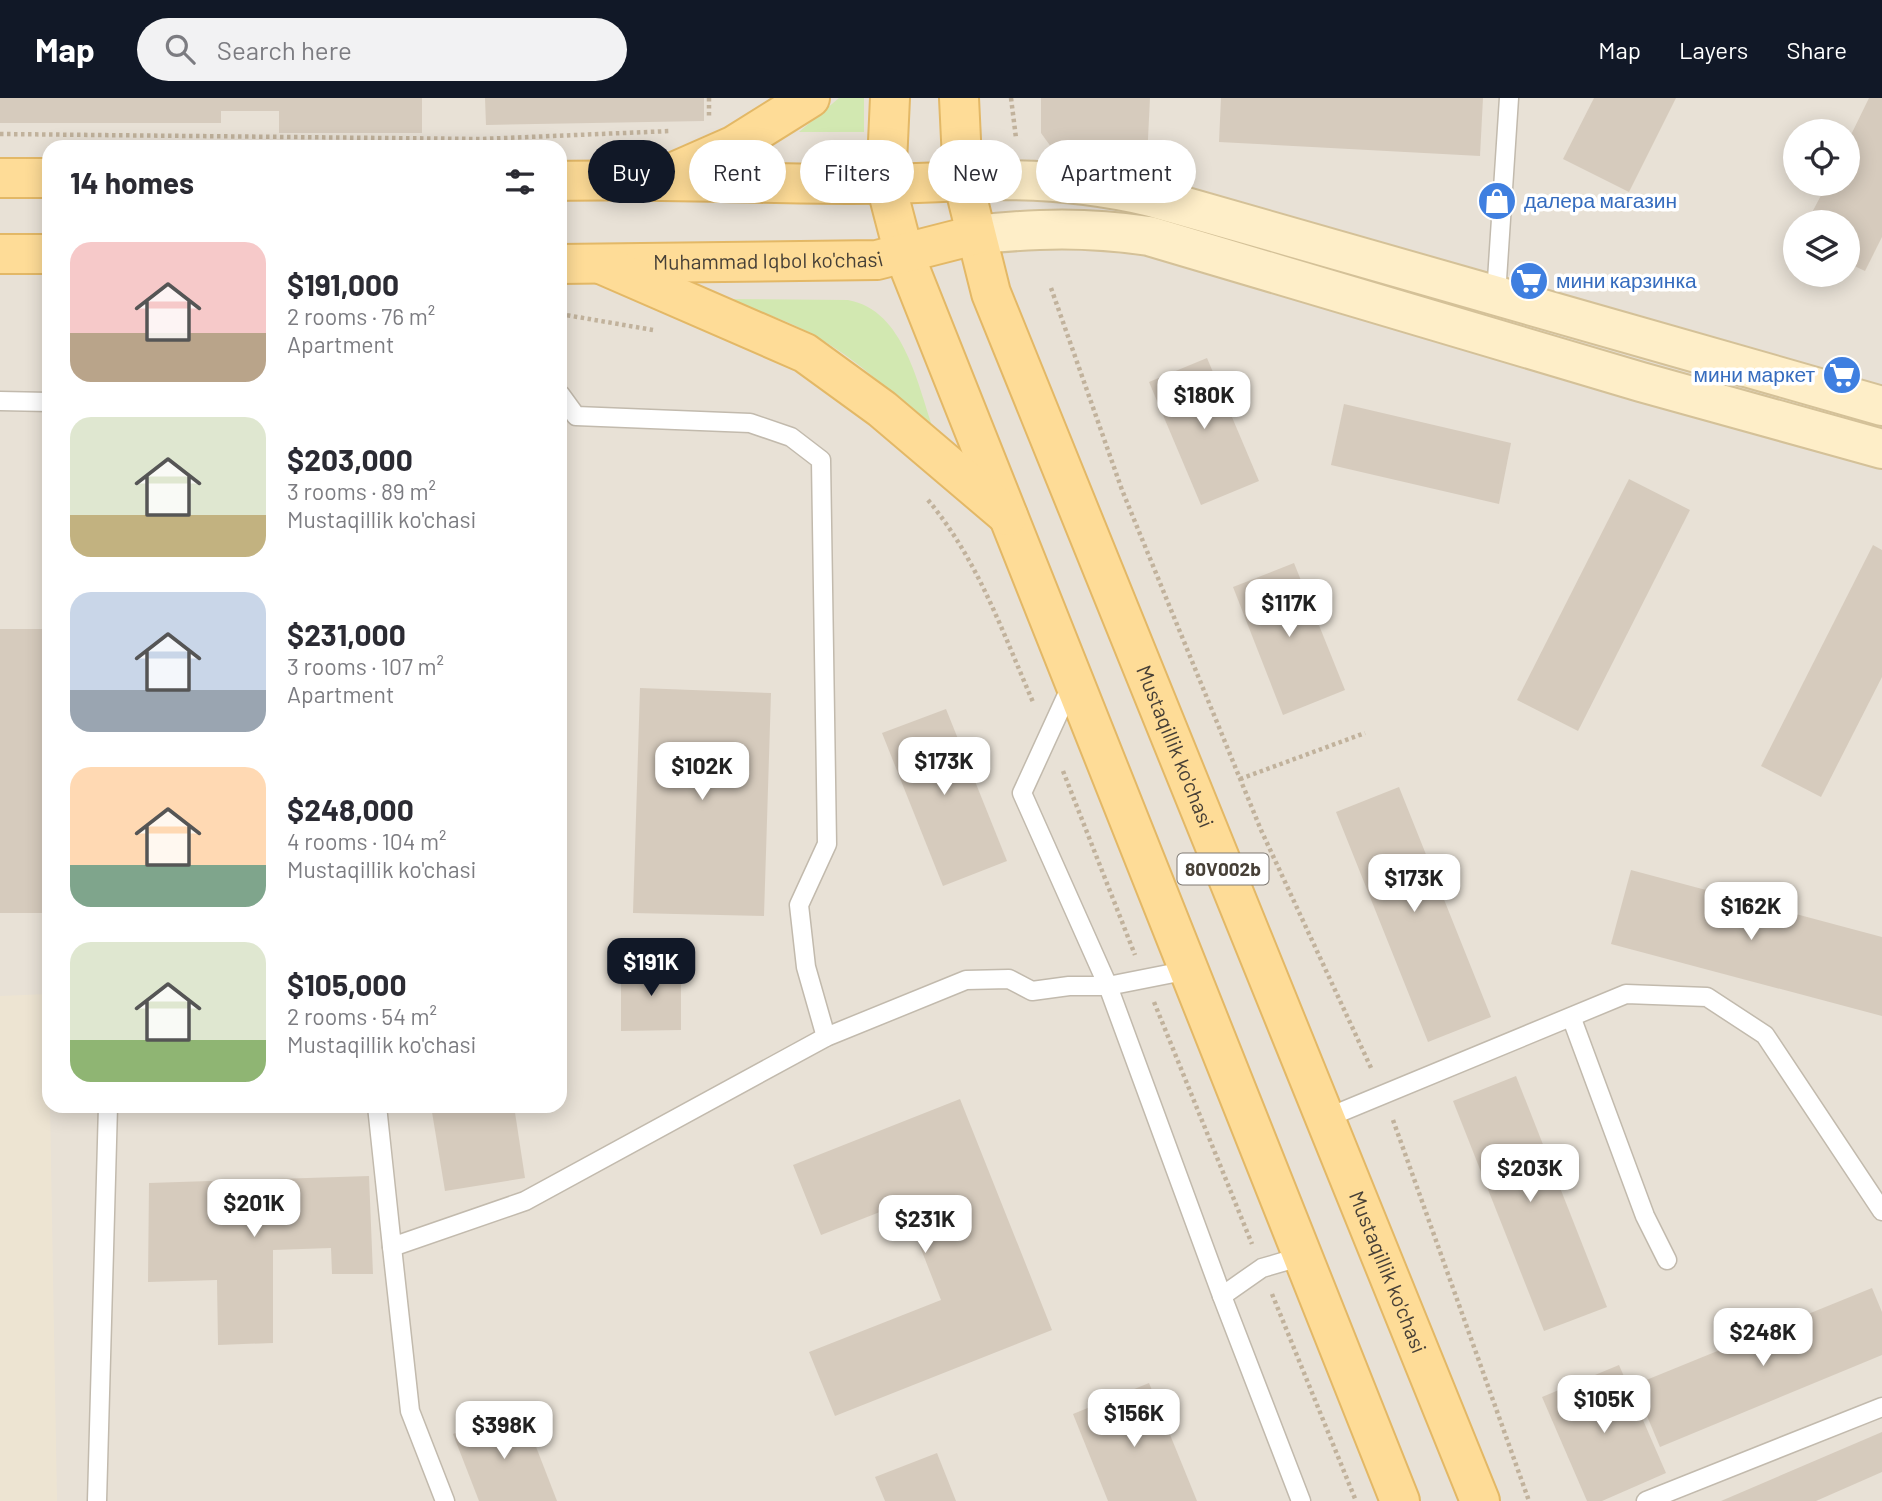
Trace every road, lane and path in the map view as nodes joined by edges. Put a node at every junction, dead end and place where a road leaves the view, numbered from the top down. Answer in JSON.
{"nodes":[{"id":1,"x":709,"y":98,"type":"edge"},
{"id":2,"x":810,"y":98,"type":"edge"},
{"id":3,"x":890,"y":98,"type":"edge"},
{"id":4,"x":959,"y":98,"type":"edge"},
{"id":5,"x":1011,"y":98,"type":"edge"},
{"id":6,"x":1509,"y":98,"type":"edge"},
{"id":7,"x":709,"y":126,"type":"dead end"},
{"id":8,"x":682,"y":131,"type":"dead end"},
{"id":9,"x":0,"y":134,"type":"edge"},
{"id":10,"x":1016,"y":138,"type":"dead end"},
{"id":11,"x":889,"y":140,"type":"edge"},
{"id":12,"x":961,"y":140,"type":"edge"},
{"id":13,"x":675,"y":171,"type":"edge"},
{"id":14,"x":0,"y":178,"type":"edge"},
{"id":15,"x":42,"y":178,"type":"edge"},
{"id":16,"x":1022,"y":178,"type":"edge"},
{"id":17,"x":675,"y":179,"type":"edge"},
{"id":18,"x":588,"y":180,"type":"edge"},
{"id":19,"x":567,"y":181,"type":"edge"},
{"id":20,"x":800,"y":183,"type":"edge"},
{"id":21,"x":891,"y":203,"type":"edge"},
{"id":22,"x":968,"y":203,"type":"edge"},
{"id":23,"x":975,"y":235,"type":"junction"},
{"id":24,"x":0,"y":254,"type":"edge"},
{"id":25,"x":42,"y":254,"type":"edge"},
{"id":26,"x":904,"y":254,"type":"junction"},
{"id":27,"x":567,"y":264,"type":"edge"},
{"id":28,"x":603,"y":265,"type":"junction"},
{"id":29,"x":1051,"y":288,"type":"dead end"},
{"id":30,"x":1496,"y":295,"type":"junction"},
{"id":31,"x":0,"y":401,"type":"edge"},
{"id":32,"x":42,"y":401,"type":"edge"},
{"id":33,"x":567,"y":404,"type":"edge"},
{"id":34,"x":1882,"y":406,"type":"edge"},
{"id":35,"x":1882,"y":449,"type":"edge"},
{"id":36,"x":1011,"y":518,"type":"junction"},
{"id":37,"x":1075,"y":677,"type":"junction"},
{"id":38,"x":1365,"y":733,"type":"dead end"},
{"id":39,"x":1240,"y":779,"type":"junction"},
{"id":40,"x":1189,"y":970,"type":"junction"},
{"id":41,"x":1108,"y":986,"type":"junction"},
{"id":42,"x":1572,"y":1019,"type":"junction"},
{"id":43,"x":826,"y":1037,"type":"junction"},
{"id":44,"x":1384,"y":1095,"type":"junction"},
{"id":45,"x":108,"y":1113,"type":"edge"},
{"id":46,"x":378,"y":1113,"type":"edge"},
{"id":47,"x":1324,"y":1119,"type":"junction"},
{"id":48,"x":1882,"y":1211,"type":"edge"},
{"id":49,"x":392,"y":1247,"type":"junction"},
{"id":50,"x":1303,"y":1256,"type":"junction"},
{"id":51,"x":1667,"y":1259,"type":"dead end"},
{"id":52,"x":1222,"y":1296,"type":"junction"},
{"id":53,"x":1882,"y":1407,"type":"edge"},
{"id":54,"x":97,"y":1501,"type":"edge"},
{"id":55,"x":445,"y":1501,"type":"edge"},
{"id":56,"x":1301,"y":1501,"type":"edge"},
{"id":57,"x":1401,"y":1501,"type":"edge"},
{"id":58,"x":1480,"y":1501,"type":"edge"},
{"id":59,"x":1529,"y":1501,"type":"edge"},
{"id":60,"x":1646,"y":1501,"type":"edge"}],
"edges":[{"from":1,"to":7,"type":"path"},
{"from":2,"to":13,"type":"main road"},
{"from":3,"to":11,"type":"main road","number":"80V002b"},
{"from":4,"to":12,"type":"main road","name":"Mustaqillik ko'chasi","number":"80V002b"},
{"from":5,"to":10,"type":"path"},
{"from":6,"to":30,"type":"lane"},
{"from":8,"to":9,"type":"path"},
{"from":14,"to":15,"type":"main road"},
{"from":16,"to":30,"type":"main road"},
{"from":17,"to":20,"type":"main road"},
{"from":18,"to":19,"type":"main road"},
{"from":21,"to":26,"type":"main road","number":"80V002b"},
{"from":22,"to":23,"type":"main road","name":"Mustaqillik ko'chasi","number":"80V002b"},
{"from":23,"to":26,"type":"main road","name":"Muhammad Iqbol ko'chasi"},
{"from":23,"to":35,"type":"main road"},
{"from":23,"to":47,"type":"main road","name":"Mustaqillik ko'chasi","number":"80V002b"},
{"from":24,"to":25,"type":"main road"},
{"from":26,"to":28,"type":"main road","name":"Muhammad Iqbol ko'chasi"},
{"from":26,"to":36,"type":"main road","number":"80V002b"},
{"from":27,"to":28,"type":"main road","name":"Muhammad Iqbol ko'chasi"},
{"from":28,"to":36,"type":"main road"},
{"from":29,"to":39,"type":"path"},
{"from":30,"to":34,"type":"main road"},
{"from":31,"to":32,"type":"lane"},
{"from":33,"to":43,"type":"lane"},
{"from":36,"to":37,"type":"main road","number":"80V002b"},
{"from":37,"to":40,"type":"main road","number":"80V002b"},
{"from":37,"to":41,"type":"lane"},
{"from":38,"to":39,"type":"path"},
{"from":39,"to":44,"type":"path"},
{"from":40,"to":41,"type":"lane"},
{"from":40,"to":50,"type":"main road","number":"80V002b"},
{"from":41,"to":43,"type":"lane"},
{"from":41,"to":52,"type":"lane"},
{"from":42,"to":44,"type":"lane"},
{"from":42,"to":48,"type":"lane"},
{"from":42,"to":51,"type":"lane"},
{"from":43,"to":49,"type":"lane"},
{"from":44,"to":47,"type":"lane"},
{"from":44,"to":59,"type":"path"},
{"from":45,"to":54,"type":"lane"},
{"from":46,"to":49,"type":"lane"},
{"from":47,"to":58,"type":"main road","name":"Mustaqillik ko'chasi","number":"80V002b"},
{"from":49,"to":55,"type":"lane"},
{"from":50,"to":52,"type":"lane"},
{"from":50,"to":57,"type":"main road","number":"80V002b"},
{"from":52,"to":56,"type":"lane"},
{"from":53,"to":60,"type":"lane"}]}
